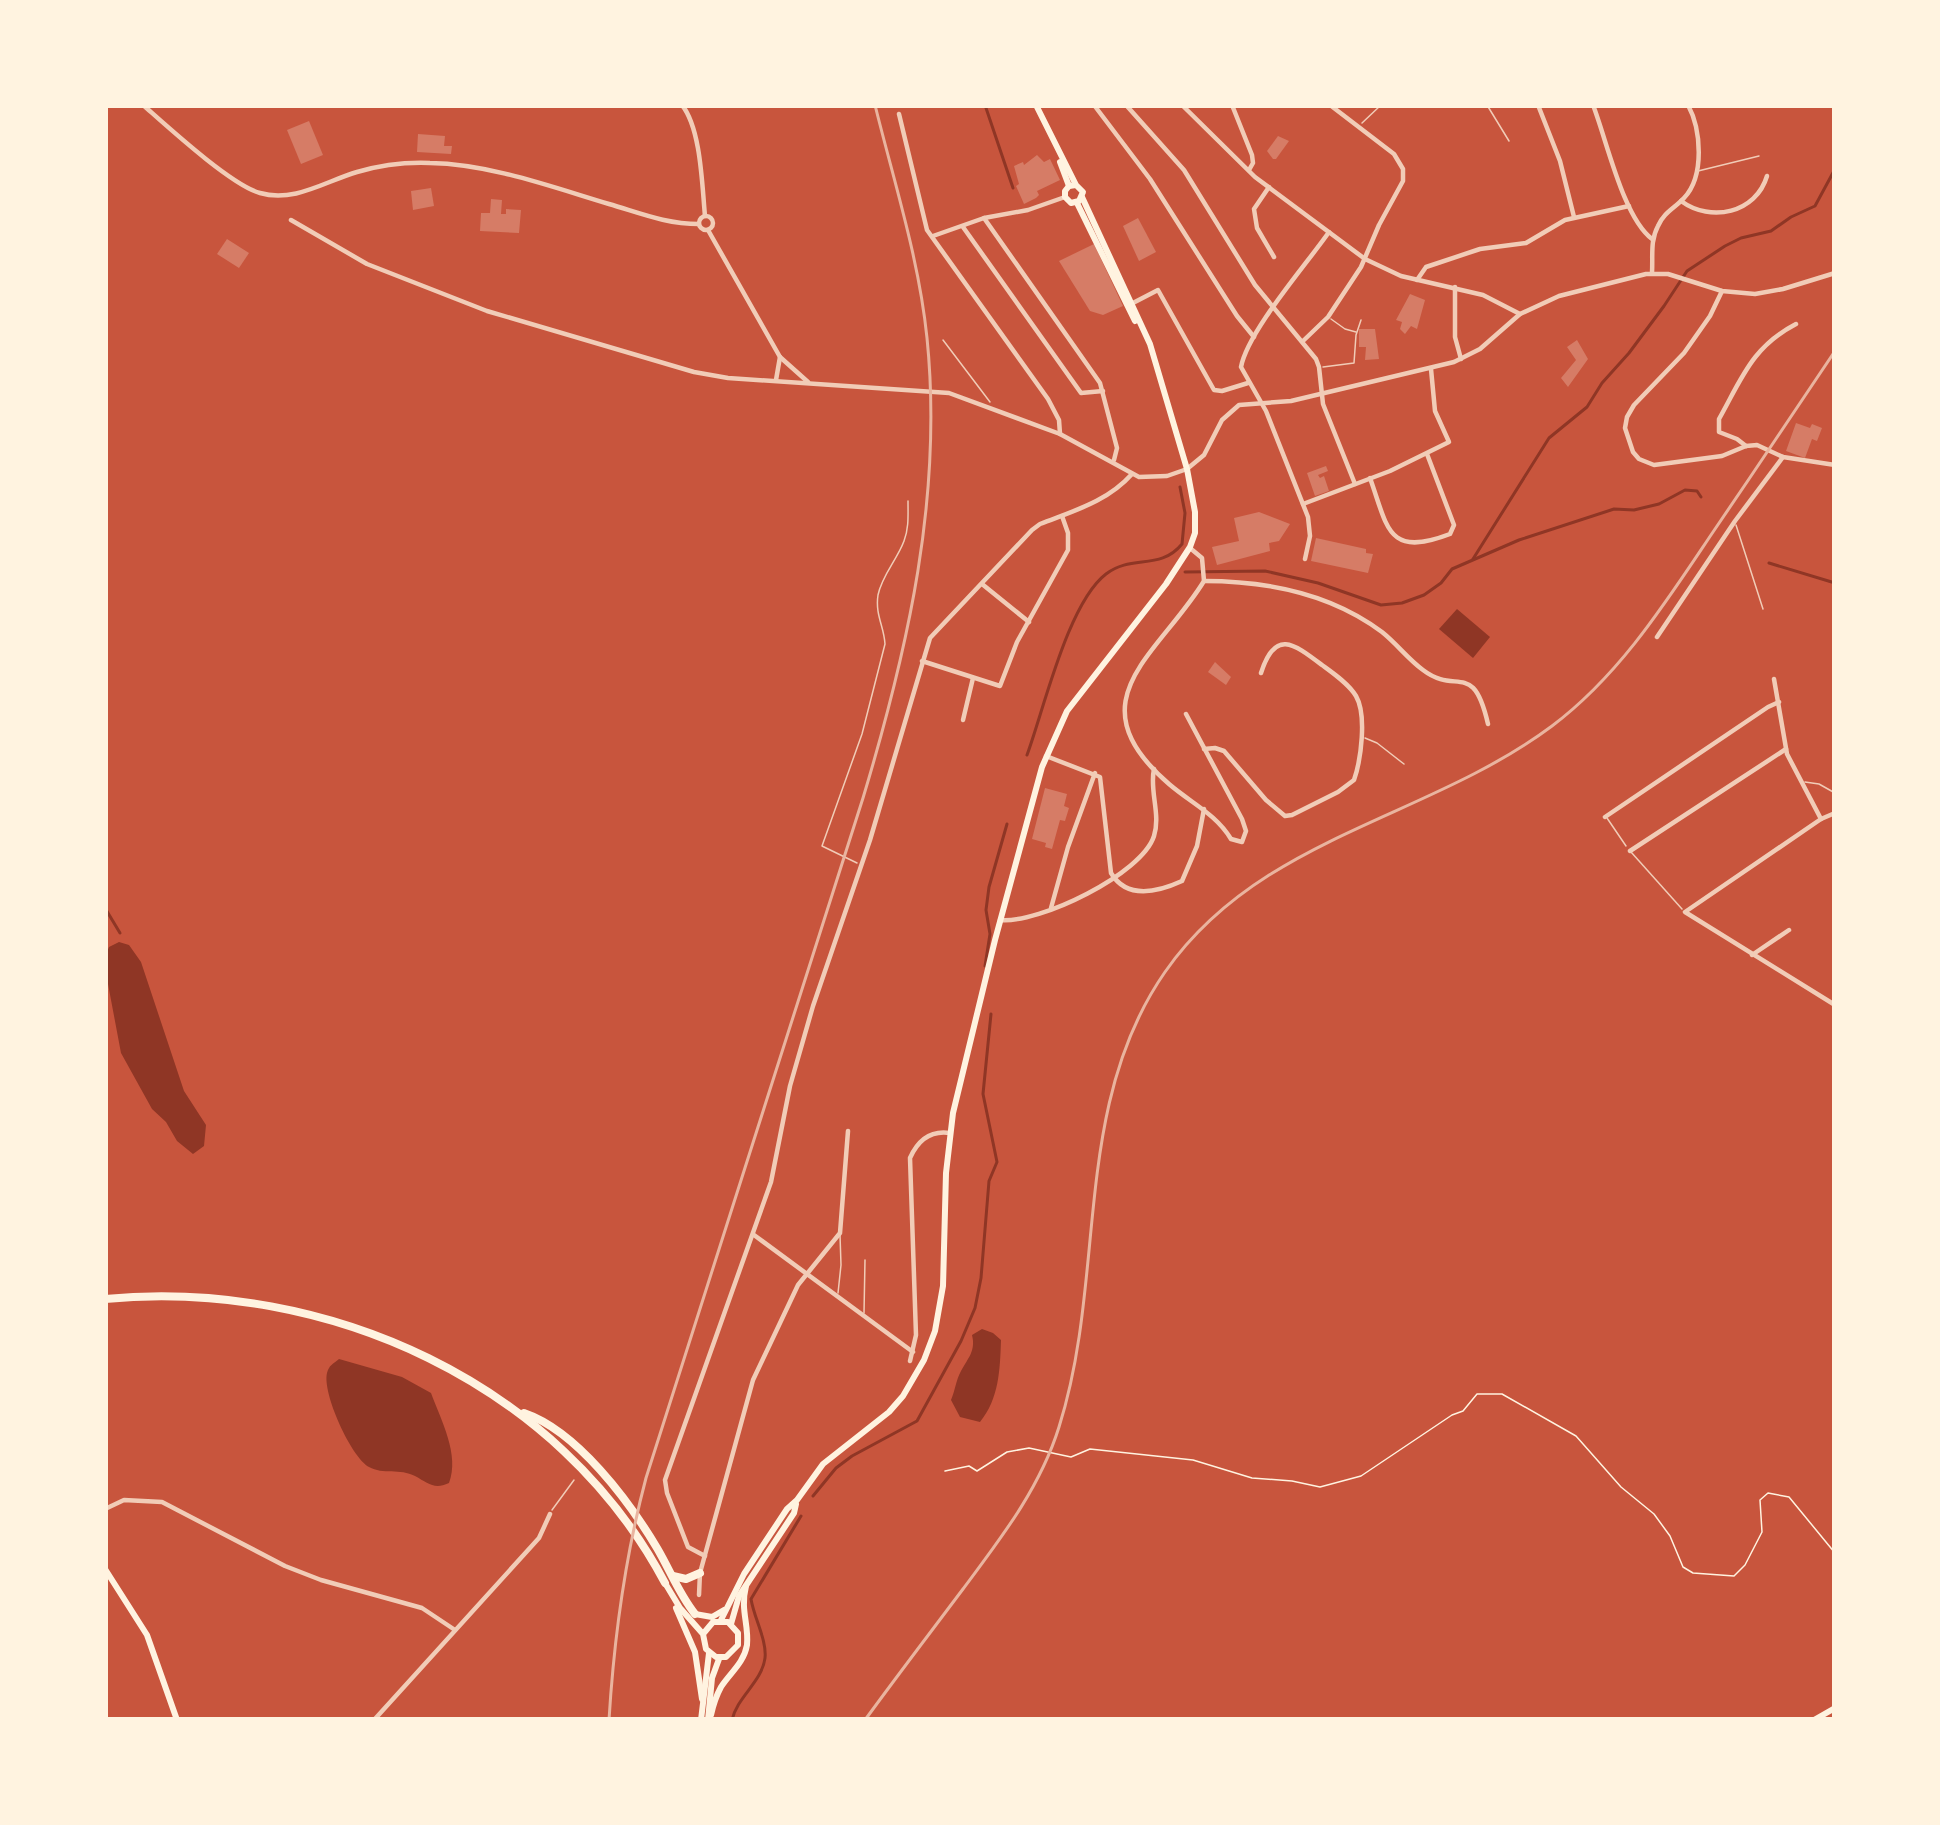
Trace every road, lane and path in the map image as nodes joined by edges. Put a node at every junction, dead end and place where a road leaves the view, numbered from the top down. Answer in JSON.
{"nodes":[{"id":1,"x":143,"y":105,"type":"edge"},
{"id":2,"x":682,"y":105,"type":"edge"},
{"id":3,"x":1036,"y":105,"type":"edge"},
{"id":4,"x":1094,"y":105,"type":"edge"},
{"id":5,"x":1126,"y":105,"type":"edge"},
{"id":6,"x":1181,"y":105,"type":"edge"},
{"id":7,"x":1232,"y":105,"type":"edge"},
{"id":8,"x":1330,"y":105,"type":"edge"},
{"id":9,"x":1381,"y":105,"type":"edge"},
{"id":10,"x":1487,"y":105,"type":"edge"},
{"id":11,"x":1538,"y":105,"type":"edge"},
{"id":12,"x":1593,"y":105,"type":"edge"},
{"id":13,"x":1688,"y":105,"type":"edge"},
{"id":14,"x":899,"y":114,"type":"dead end"},
{"id":15,"x":1358,"y":128,"type":"junction"},
{"id":16,"x":1509,"y":141,"type":"dead end"},
{"id":17,"x":1759,"y":156,"type":"dead end"},
{"id":18,"x":1249,"y":170,"type":"junction"},
{"id":19,"x":1696,"y":171,"type":"junction"},
{"id":20,"x":1767,"y":176,"type":"dead end"},
{"id":21,"x":1072,"y":185,"type":"junction"},
{"id":22,"x":1269,"y":188,"type":"junction"},
{"id":23,"x":1064,"y":197,"type":"junction"},
{"id":24,"x":1080,"y":200,"type":"junction"},
{"id":25,"x":1681,"y":201,"type":"junction"},
{"id":26,"x":1629,"y":206,"type":"junction"},
{"id":27,"x":705,"y":216,"type":"junction"},
{"id":28,"x":984,"y":218,"type":"junction"},
{"id":29,"x":1574,"y":218,"type":"junction"},
{"id":30,"x":291,"y":220,"type":"dead end"},
{"id":31,"x":698,"y":224,"type":"junction"},
{"id":32,"x":963,"y":227,"type":"junction"},
{"id":33,"x":709,"y":230,"type":"junction"},
{"id":34,"x":1329,"y":232,"type":"junction"},
{"id":35,"x":931,"y":237,"type":"junction"},
{"id":36,"x":1652,"y":239,"type":"junction"},
{"id":37,"x":1274,"y":256,"type":"dead end"},
{"id":38,"x":1365,"y":259,"type":"junction"},
{"id":39,"x":1835,"y":273,"type":"edge"},
{"id":40,"x":1652,"y":274,"type":"junction"},
{"id":41,"x":1417,"y":280,"type":"junction"},
{"id":42,"x":1455,"y":287,"type":"junction"},
{"id":43,"x":1722,"y":292,"type":"junction"},
{"id":44,"x":1130,"y":304,"type":"junction"},
{"id":45,"x":1275,"y":307,"type":"junction"},
{"id":46,"x":1520,"y":314,"type":"junction"},
{"id":47,"x":1328,"y":316,"type":"junction"},
{"id":48,"x":1361,"y":320,"type":"dead end"},
{"id":49,"x":1796,"y":324,"type":"dead end"},
{"id":50,"x":1356,"y":332,"type":"junction"},
{"id":51,"x":1254,"y":338,"type":"junction"},
{"id":52,"x":943,"y":340,"type":"dead end"},
{"id":53,"x":1302,"y":342,"type":"junction"},
{"id":54,"x":780,"y":357,"type":"junction"},
{"id":55,"x":1462,"y":359,"type":"junction"},
{"id":56,"x":1319,"y":367,"type":"junction"},
{"id":57,"x":1431,"y":369,"type":"junction"},
{"id":58,"x":776,"y":380,"type":"junction"},
{"id":59,"x":808,"y":382,"type":"junction"},
{"id":60,"x":1248,"y":383,"type":"junction"},
{"id":61,"x":1103,"y":392,"type":"junction"},
{"id":62,"x":1321,"y":395,"type":"junction"},
{"id":63,"x":1262,"y":403,"type":"junction"},
{"id":64,"x":989,"y":406,"type":"junction"},
{"id":65,"x":1060,"y":434,"type":"junction"},
{"id":66,"x":1746,"y":446,"type":"junction"},
{"id":67,"x":1426,"y":454,"type":"junction"},
{"id":68,"x":1783,"y":457,"type":"junction"},
{"id":69,"x":1112,"y":463,"type":"junction"},
{"id":70,"x":1835,"y":465,"type":"edge"},
{"id":71,"x":1187,"y":469,"type":"junction"},
{"id":72,"x":1132,"y":474,"type":"junction"},
{"id":73,"x":1370,"y":478,"type":"junction"},
{"id":74,"x":1355,"y":484,"type":"junction"},
{"id":75,"x":908,"y":501,"type":"dead end"},
{"id":76,"x":1303,"y":503,"type":"junction"},
{"id":77,"x":1062,"y":516,"type":"junction"},
{"id":78,"x":1735,"y":521,"type":"junction"},
{"id":79,"x":1190,"y":548,"type":"junction"},
{"id":80,"x":1305,"y":560,"type":"dead end"},
{"id":81,"x":1205,"y":579,"type":"junction"},
{"id":82,"x":980,"y":583,"type":"junction"},
{"id":83,"x":1763,"y":609,"type":"dead end"},
{"id":84,"x":1029,"y":622,"type":"junction"},
{"id":85,"x":1658,"y":638,"type":"dead end"},
{"id":86,"x":922,"y":661,"type":"junction"},
{"id":87,"x":1262,"y":674,"type":"dead end"},
{"id":88,"x":973,"y":677,"type":"junction"},
{"id":89,"x":1774,"y":679,"type":"dead end"},
{"id":90,"x":1779,"y":702,"type":"junction"},
{"id":91,"x":1186,"y":714,"type":"dead end"},
{"id":92,"x":963,"y":720,"type":"dead end"},
{"id":93,"x":1488,"y":724,"type":"dead end"},
{"id":94,"x":1361,"y":737,"type":"junction"},
{"id":95,"x":1204,"y":748,"type":"junction"},
{"id":96,"x":1786,"y":748,"type":"junction"},
{"id":97,"x":1046,"y":756,"type":"junction"},
{"id":98,"x":1404,"y":764,"type":"dead end"},
{"id":99,"x":1154,"y":769,"type":"junction"},
{"id":100,"x":1095,"y":773,"type":"junction"},
{"id":101,"x":1802,"y":784,"type":"junction"},
{"id":102,"x":1835,"y":793,"type":"edge"},
{"id":103,"x":1204,"y":809,"type":"junction"},
{"id":104,"x":1835,"y":813,"type":"edge"},
{"id":105,"x":1606,"y":817,"type":"joint"},
{"id":106,"x":1822,"y":819,"type":"junction"},
{"id":107,"x":1630,"y":851,"type":"junction"},
{"id":108,"x":861,"y":865,"type":"junction"},
{"id":109,"x":1113,"y":878,"type":"junction"},
{"id":110,"x":1051,"y":908,"type":"junction"},
{"id":111,"x":1685,"y":912,"type":"junction"},
{"id":112,"x":1000,"y":920,"type":"junction"},
{"id":113,"x":1789,"y":930,"type":"dead end"},
{"id":114,"x":1752,"y":955,"type":"junction"},
{"id":115,"x":1835,"y":1006,"type":"edge"},
{"id":116,"x":848,"y":1131,"type":"dead end"},
{"id":117,"x":950,"y":1133,"type":"junction"},
{"id":118,"x":839,"y":1233,"type":"junction"},
{"id":119,"x":754,"y":1235,"type":"junction"},
{"id":120,"x":865,"y":1260,"type":"dead end"},
{"id":121,"x":806,"y":1273,"type":"junction"},
{"id":122,"x":836,"y":1297,"type":"junction"},
{"id":123,"x":105,"y":1299,"type":"edge"},
{"id":124,"x":863,"y":1317,"type":"junction"},
{"id":125,"x":913,"y":1352,"type":"junction"},
{"id":126,"x":910,"y":1361,"type":"dead end"},
{"id":127,"x":945,"y":1471,"type":"dead end"},
{"id":128,"x":574,"y":1480,"type":"dead end"},
{"id":129,"x":797,"y":1500,"type":"junction"},
{"id":130,"x":105,"y":1509,"type":"edge"},
{"id":131,"x":550,"y":1514,"type":"joint"},
{"id":132,"x":1835,"y":1552,"type":"edge"},
{"id":133,"x":706,"y":1556,"type":"junction"},
{"id":134,"x":105,"y":1569,"type":"edge"},
{"id":135,"x":700,"y":1573,"type":"junction"},
{"id":136,"x":668,"y":1579,"type":"junction"},
{"id":137,"x":686,"y":1579,"type":"junction"},
{"id":138,"x":746,"y":1586,"type":"junction"},
{"id":139,"x":680,"y":1591,"type":"junction"},
{"id":140,"x":735,"y":1591,"type":"junction"},
{"id":141,"x":699,"y":1595,"type":"dead end"},
{"id":142,"x":695,"y":1614,"type":"junction"},
{"id":143,"x":717,"y":1621,"type":"junction"},
{"id":144,"x":731,"y":1624,"type":"junction"},
{"id":145,"x":455,"y":1630,"type":"junction"},
{"id":146,"x":703,"y":1634,"type":"junction"},
{"id":147,"x":710,"y":1653,"type":"junction"},
{"id":148,"x":720,"y":1658,"type":"junction"},
{"id":149,"x":702,"y":1699,"type":"junction"},
{"id":150,"x":1835,"y":1708,"type":"edge"},
{"id":151,"x":177,"y":1720,"type":"edge"},
{"id":152,"x":374,"y":1720,"type":"edge"},
{"id":153,"x":706,"y":1720,"type":"edge"},
{"id":154,"x":1814,"y":1720,"type":"edge"}],
"edges":[{"from":1,"to":31,"type":"street"},
{"from":2,"to":27,"type":"street"},
{"from":3,"to":21,"type":"main road"},
{"from":4,"to":51,"type":"street"},
{"from":5,"to":45,"type":"street"},
{"from":6,"to":18,"type":"street"},
{"from":7,"to":18,"type":"street"},
{"from":8,"to":15,"type":"street"},
{"from":9,"to":15,"type":"lane"},
{"from":10,"to":16,"type":"lane"},
{"from":11,"to":29,"type":"street"},
{"from":12,"to":26,"type":"street"},
{"from":13,"to":19,"type":"street"},
{"from":14,"to":35,"type":"street"},
{"from":15,"to":38,"type":"street"},
{"from":17,"to":19,"type":"lane"},
{"from":18,"to":22,"type":"street"},
{"from":19,"to":25,"type":"street"},
{"from":20,"to":25,"type":"street"},
{"from":21,"to":23,"type":"main road"},
{"from":21,"to":24,"type":"main road"},
{"from":22,"to":34,"type":"street"},
{"from":22,"to":37,"type":"street"},
{"from":23,"to":24,"type":"main road"},
{"from":23,"to":28,"type":"street"},
{"from":24,"to":44,"type":"main road"},
{"from":25,"to":36,"type":"street"},
{"from":26,"to":29,"type":"street"},
{"from":26,"to":36,"type":"street"},
{"from":27,"to":31,"type":"street"},
{"from":27,"to":33,"type":"street"},
{"from":28,"to":32,"type":"street"},
{"from":28,"to":61,"type":"street"},
{"from":29,"to":41,"type":"street"},
{"from":30,"to":58,"type":"street"},
{"from":31,"to":33,"type":"street"},
{"from":32,"to":35,"type":"street"},
{"from":32,"to":61,"type":"street"},
{"from":33,"to":54,"type":"street"},
{"from":34,"to":38,"type":"street"},
{"from":34,"to":45,"type":"street"},
{"from":35,"to":65,"type":"street"},
{"from":36,"to":40,"type":"street"},
{"from":38,"to":41,"type":"street"},
{"from":38,"to":47,"type":"street"},
{"from":39,"to":43,"type":"street"},
{"from":40,"to":43,"type":"street"},
{"from":40,"to":46,"type":"street"},
{"from":41,"to":42,"type":"street"},
{"from":42,"to":46,"type":"street"},
{"from":42,"to":55,"type":"street"},
{"from":43,"to":66,"type":"street"},
{"from":44,"to":60,"type":"street"},
{"from":44,"to":71,"type":"main road"},
{"from":45,"to":51,"type":"street"},
{"from":45,"to":53,"type":"street"},
{"from":46,"to":55,"type":"street"},
{"from":47,"to":50,"type":"lane"},
{"from":47,"to":53,"type":"street"},
{"from":48,"to":50,"type":"lane"},
{"from":49,"to":66,"type":"street"},
{"from":50,"to":56,"type":"lane"},
{"from":51,"to":60,"type":"street"},
{"from":52,"to":64,"type":"lane"},
{"from":53,"to":56,"type":"street"},
{"from":54,"to":58,"type":"street"},
{"from":54,"to":59,"type":"street"},
{"from":55,"to":57,"type":"street"},
{"from":56,"to":62,"type":"street"},
{"from":57,"to":62,"type":"street"},
{"from":57,"to":67,"type":"street"},
{"from":58,"to":59,"type":"street"},
{"from":59,"to":64,"type":"street"},
{"from":60,"to":63,"type":"street"},
{"from":61,"to":69,"type":"street"},
{"from":62,"to":63,"type":"street"},
{"from":62,"to":74,"type":"street"},
{"from":63,"to":71,"type":"street"},
{"from":63,"to":76,"type":"street"},
{"from":64,"to":65,"type":"street"},
{"from":65,"to":69,"type":"street"},
{"from":66,"to":68,"type":"street"},
{"from":67,"to":73,"type":"street"},
{"from":67,"to":73,"type":"street"},
{"from":68,"to":70,"type":"street"},
{"from":68,"to":78,"type":"street"},
{"from":69,"to":72,"type":"street"},
{"from":71,"to":72,"type":"street"},
{"from":71,"to":79,"type":"main road"},
{"from":72,"to":77,"type":"street"},
{"from":73,"to":74,"type":"street"},
{"from":74,"to":76,"type":"street"},
{"from":75,"to":108,"type":"lane"},
{"from":76,"to":80,"type":"street"},
{"from":77,"to":82,"type":"street"},
{"from":77,"to":84,"type":"street"},
{"from":78,"to":83,"type":"lane"},
{"from":78,"to":85,"type":"street"},
{"from":79,"to":81,"type":"street"},
{"from":79,"to":97,"type":"main road"},
{"from":81,"to":93,"type":"street"},
{"from":81,"to":99,"type":"street"},
{"from":82,"to":84,"type":"street"},
{"from":82,"to":86,"type":"street"},
{"from":84,"to":88,"type":"street"},
{"from":86,"to":88,"type":"street"},
{"from":86,"to":108,"type":"street"},
{"from":87,"to":94,"type":"street"},
{"from":88,"to":92,"type":"street"},
{"from":89,"to":90,"type":"street"},
{"from":90,"to":96,"type":"street"},
{"from":90,"to":105,"type":"street"},
{"from":91,"to":95,"type":"street"},
{"from":94,"to":95,"type":"street"},
{"from":94,"to":98,"type":"lane"},
{"from":95,"to":103,"type":"street"},
{"from":96,"to":101,"type":"street"},
{"from":96,"to":107,"type":"street"},
{"from":97,"to":100,"type":"street"},
{"from":97,"to":112,"type":"main road"},
{"from":99,"to":103,"type":"street"},
{"from":99,"to":109,"type":"street"},
{"from":100,"to":109,"type":"street"},
{"from":100,"to":110,"type":"street"},
{"from":101,"to":102,"type":"lane"},
{"from":101,"to":106,"type":"street"},
{"from":103,"to":109,"type":"street"},
{"from":104,"to":106,"type":"street"},
{"from":105,"to":107,"type":"lane"},
{"from":106,"to":111,"type":"street"},
{"from":107,"to":111,"type":"lane"},
{"from":108,"to":119,"type":"street"},
{"from":109,"to":110,"type":"street"},
{"from":110,"to":112,"type":"street"},
{"from":111,"to":114,"type":"street"},
{"from":112,"to":117,"type":"main road"},
{"from":113,"to":114,"type":"street"},
{"from":114,"to":115,"type":"street"},
{"from":116,"to":118,"type":"street"},
{"from":117,"to":125,"type":"street"},
{"from":117,"to":129,"type":"main road"},
{"from":118,"to":121,"type":"street"},
{"from":118,"to":122,"type":"lane"},
{"from":119,"to":121,"type":"street"},
{"from":119,"to":133,"type":"street"},
{"from":120,"to":124,"type":"lane"},
{"from":121,"to":122,"type":"street"},
{"from":121,"to":133,"type":"street"},
{"from":122,"to":124,"type":"street"},
{"from":123,"to":136,"type":"highway"},
{"from":124,"to":125,"type":"street"},
{"from":125,"to":126,"type":"street"},
{"from":127,"to":132,"type":"path"},
{"from":128,"to":131,"type":"lane"},
{"from":129,"to":138,"type":"main road"},
{"from":129,"to":140,"type":"main road"},
{"from":130,"to":145,"type":"street"},
{"from":131,"to":145,"type":"street"},
{"from":133,"to":135,"type":"street"},
{"from":134,"to":151,"type":"main road"},
{"from":135,"to":137,"type":"highway"},
{"from":135,"to":141,"type":"street"},
{"from":136,"to":137,"type":"highway"},
{"from":136,"to":139,"type":"highway"},
{"from":136,"to":146,"type":"main road"},
{"from":136,"to":149,"type":"main road"},
{"from":137,"to":139,"type":"highway"},
{"from":138,"to":144,"type":"main road"},
{"from":138,"to":153,"type":"main road"},
{"from":139,"to":142,"type":"highway"},
{"from":140,"to":142,"type":"main road"},
{"from":140,"to":143,"type":"main road"},
{"from":142,"to":143,"type":"main road"},
{"from":143,"to":144,"type":"main road"},
{"from":143,"to":146,"type":"main road"},
{"from":144,"to":148,"type":"main road"},
{"from":145,"to":152,"type":"street"},
{"from":146,"to":147,"type":"main road"},
{"from":147,"to":148,"type":"main road"},
{"from":147,"to":149,"type":"main road"},
{"from":148,"to":153,"type":"main road"},
{"from":149,"to":153,"type":"main road"},
{"from":150,"to":154,"type":"main road"}]}
